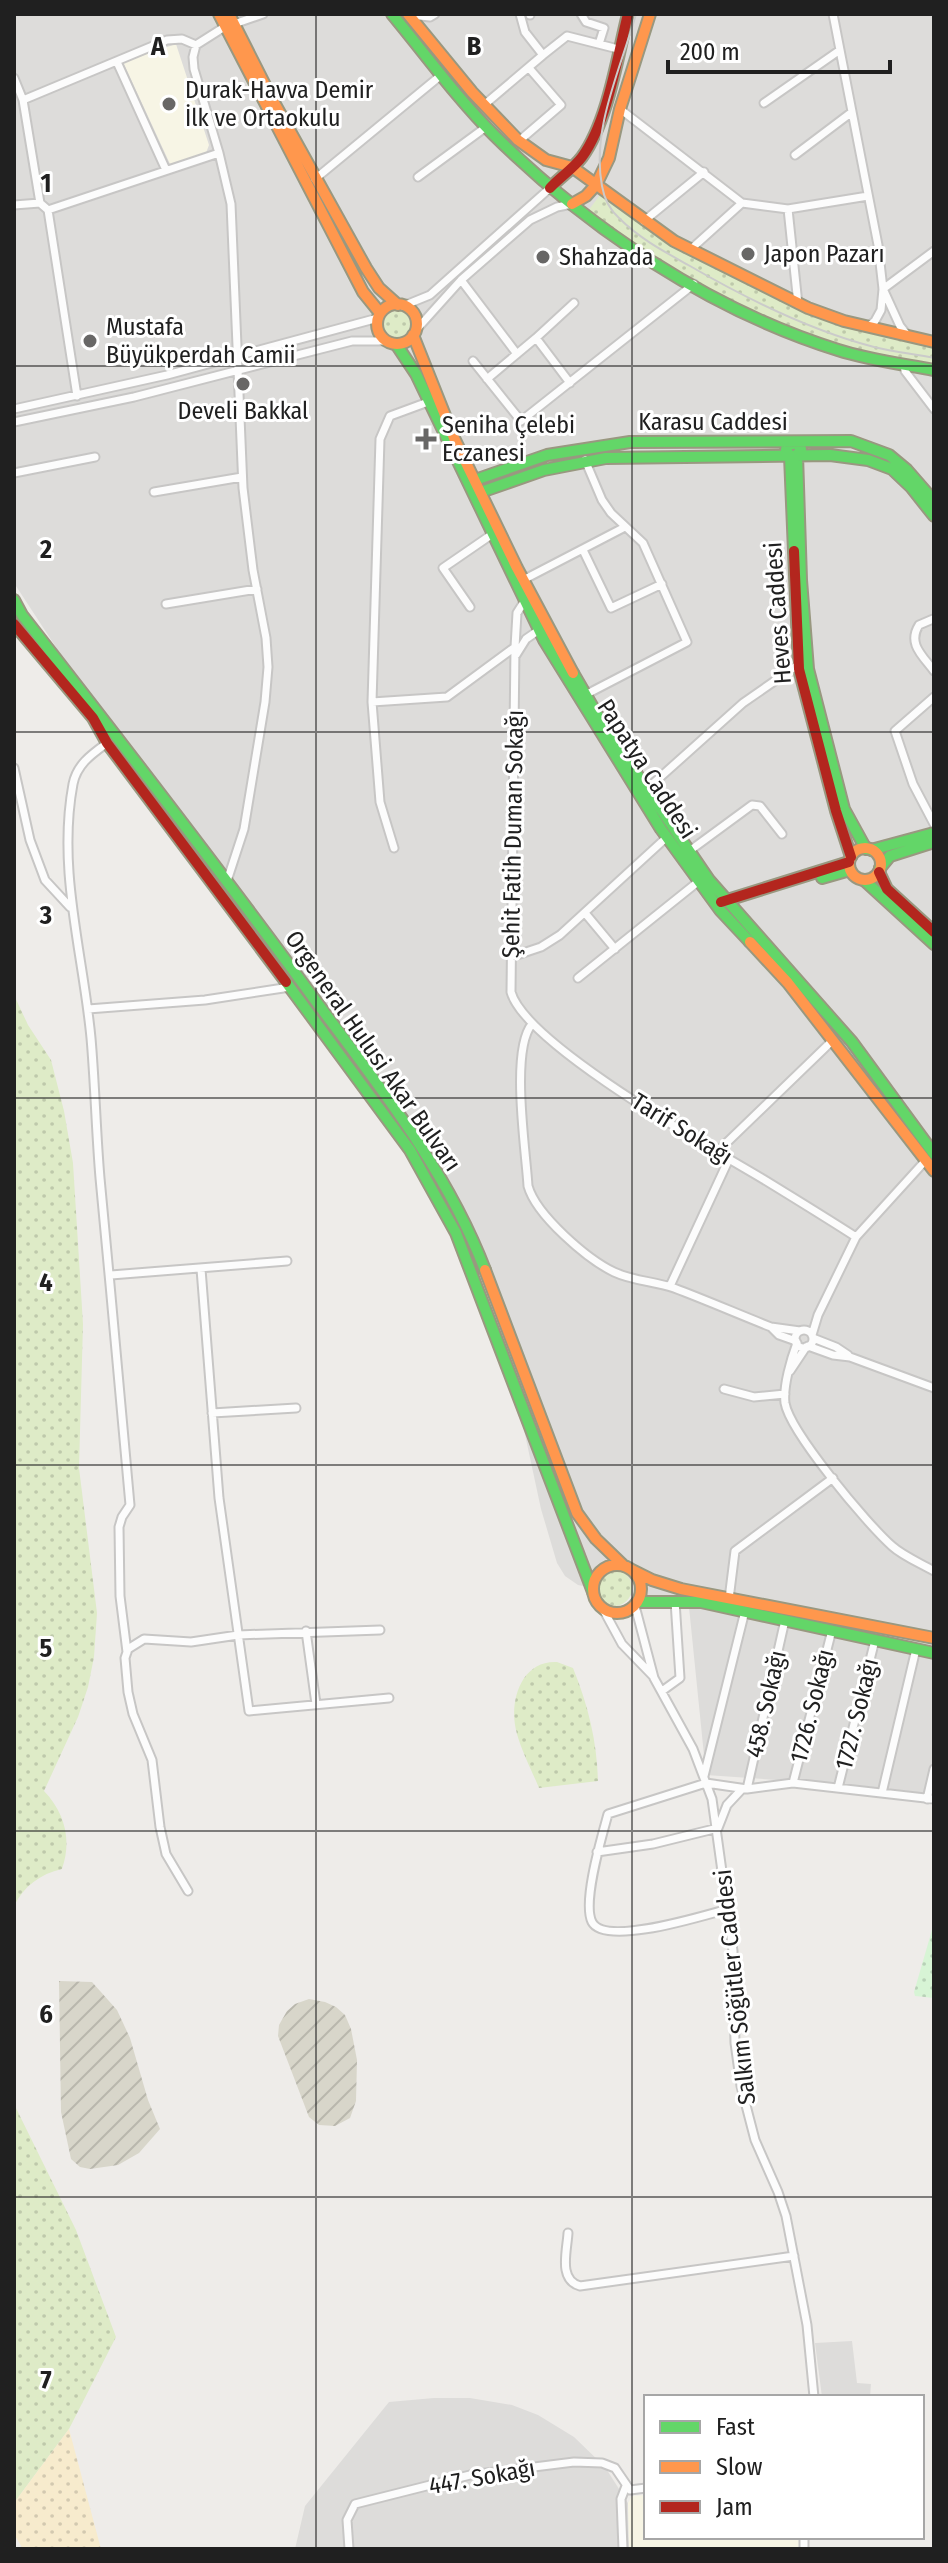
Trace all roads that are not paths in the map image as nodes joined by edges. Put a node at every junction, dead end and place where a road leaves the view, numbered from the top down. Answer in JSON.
{"nodes":[{"id":1,"x":219,"y":14,"type":"edge"},
{"id":2,"x":263,"y":14,"type":"edge"},
{"id":3,"x":435,"y":14,"type":"edge"},
{"id":4,"x":581,"y":14,"type":"edge"},
{"id":5,"x":628,"y":14,"type":"edge"},
{"id":6,"x":650,"y":14,"type":"edge"},
{"id":7,"x":835,"y":14,"type":"edge"},
{"id":8,"x":409,"y":15,"type":"edge"},
{"id":9,"x":527,"y":15,"type":"edge"},
{"id":10,"x":395,"y":18,"type":"edge"},
{"id":11,"x":229,"y":21,"type":"edge"},
{"id":12,"x":599,"y":44,"type":"junction"},
{"id":13,"x":196,"y":45,"type":"junction"},
{"id":14,"x":618,"y":49,"type":"junction"},
{"id":15,"x":840,"y":50,"type":"junction"},
{"id":16,"x":543,"y":55,"type":"junction"},
{"id":17,"x":117,"y":62,"type":"junction"},
{"id":18,"x":529,"y":68,"type":"junction"},
{"id":19,"x":440,"y":76,"type":"junction"},
{"id":20,"x":14,"y":78,"type":"edge"},
{"id":21,"x":23,"y":100,"type":"junction"},
{"id":22,"x":764,"y":103,"type":"dead end"},
{"id":23,"x":484,"y":105,"type":"junction"},
{"id":24,"x":620,"y":109,"type":"junction"},
{"id":25,"x":852,"y":112,"type":"junction"},
{"id":26,"x":486,"y":127,"type":"junction"},
{"id":27,"x":519,"y":141,"type":"junction"},
{"id":28,"x":219,"y":153,"type":"junction"},
{"id":29,"x":795,"y":155,"type":"dead end"},
{"id":30,"x":572,"y":167,"type":"junction"},
{"id":31,"x":166,"y":170,"type":"junction"},
{"id":32,"x":704,"y":172,"type":"junction"},
{"id":33,"x":418,"y":177,"type":"dead end"},
{"id":34,"x":315,"y":179,"type":"junction"},
{"id":35,"x":596,"y":185,"type":"junction"},
{"id":36,"x":550,"y":188,"type":"junction"},
{"id":37,"x":868,"y":196,"type":"junction"},
{"id":38,"x":40,"y":203,"type":"junction"},
{"id":39,"x":742,"y":203,"type":"junction"},
{"id":40,"x":572,"y":204,"type":"junction"},
{"id":41,"x":14,"y":205,"type":"edge"},
{"id":42,"x":788,"y":209,"type":"junction"},
{"id":43,"x":48,"y":210,"type":"junction"},
{"id":44,"x":644,"y":221,"type":"junction"},
{"id":45,"x":690,"y":250,"type":"junction"},
{"id":46,"x":934,"y":251,"type":"edge"},
{"id":47,"x":461,"y":280,"type":"junction"},
{"id":48,"x":694,"y":284,"type":"junction"},
{"id":49,"x":883,"y":289,"type":"junction"},
{"id":50,"x":574,"y":303,"type":"dead end"},
{"id":51,"x":798,"y":304,"type":"junction"},
{"id":52,"x":400,"y":305,"type":"junction"},
{"id":53,"x":379,"y":316,"type":"junction"},
{"id":54,"x":868,"y":327,"type":"junction"},
{"id":55,"x":414,"y":333,"type":"junction"},
{"id":56,"x":908,"y":336,"type":"junction"},
{"id":57,"x":536,"y":338,"type":"junction"},
{"id":58,"x":391,"y":342,"type":"junction"},
{"id":59,"x":934,"y":342,"type":"edge"},
{"id":60,"x":517,"y":354,"type":"junction"},
{"id":61,"x":237,"y":357,"type":"junction"},
{"id":62,"x":473,"y":361,"type":"dead end"},
{"id":63,"x":904,"y":364,"type":"junction"},
{"id":64,"x":934,"y":370,"type":"edge"},
{"id":65,"x":237,"y":371,"type":"junction"},
{"id":66,"x":487,"y":379,"type":"junction"},
{"id":67,"x":570,"y":383,"type":"junction"},
{"id":68,"x":77,"y":396,"type":"junction"},
{"id":69,"x":428,"y":402,"type":"junction"},
{"id":70,"x":14,"y":409,"type":"edge"},
{"id":71,"x":934,"y":409,"type":"edge"},
{"id":72,"x":14,"y":422,"type":"edge"},
{"id":73,"x":793,"y":442,"type":"junction"},
{"id":74,"x":794,"y":456,"type":"junction"},
{"id":75,"x":95,"y":457,"type":"dead end"},
{"id":76,"x":585,"y":460,"type":"junction"},
{"id":77,"x":14,"y":473,"type":"edge"},
{"id":78,"x":242,"y":477,"type":"junction"},
{"id":79,"x":475,"y":480,"type":"junction"},
{"id":80,"x":154,"y":492,"type":"dead end"},
{"id":81,"x":481,"y":492,"type":"junction"},
{"id":82,"x":930,"y":496,"type":"edge"},
{"id":83,"x":934,"y":516,"type":"edge"},
{"id":84,"x":625,"y":527,"type":"junction"},
{"id":85,"x":491,"y":535,"type":"junction"},
{"id":86,"x":583,"y":550,"type":"junction"},
{"id":87,"x":523,"y":580,"type":"junction"},
{"id":88,"x":662,"y":584,"type":"junction"},
{"id":89,"x":257,"y":589,"type":"junction"},
{"id":90,"x":14,"y":600,"type":"edge"},
{"id":91,"x":528,"y":600,"type":"junction"},
{"id":92,"x":166,"y":604,"type":"dead end"},
{"id":93,"x":470,"y":607,"type":"dead end"},
{"id":94,"x":933,"y":619,"type":"edge"},
{"id":95,"x":15,"y":625,"type":"edge"},
{"id":96,"x":543,"y":628,"type":"junction"},
{"id":97,"x":515,"y":647,"type":"junction"},
{"id":98,"x":515,"y":657,"type":"junction"},
{"id":99,"x":803,"y":661,"type":"junction"},
{"id":100,"x":934,"y":671,"type":"edge"},
{"id":101,"x":585,"y":695,"type":"junction"},
{"id":102,"x":934,"y":697,"type":"edge"},
{"id":103,"x":372,"y":702,"type":"junction"},
{"id":104,"x":107,"y":743,"type":"junction"},
{"id":105,"x":14,"y":768,"type":"edge"},
{"id":106,"x":647,"y":789,"type":"junction"},
{"id":107,"x":934,"y":824,"type":"edge"},
{"id":108,"x":934,"y":833,"type":"edge"},
{"id":109,"x":782,"y":834,"type":"dead end"},
{"id":110,"x":667,"y":837,"type":"junction"},
{"id":111,"x":934,"y":842,"type":"edge"},
{"id":112,"x":394,"y":848,"type":"dead end"},
{"id":113,"x":868,"y":849,"type":"junction"},
{"id":114,"x":688,"y":852,"type":"junction"},
{"id":115,"x":850,"y":863,"type":"junction"},
{"id":116,"x":879,"y":870,"type":"junction"},
{"id":117,"x":864,"y":880,"type":"junction"},
{"id":118,"x":227,"y":881,"type":"junction"},
{"id":119,"x":699,"y":881,"type":"junction"},
{"id":120,"x":724,"y":906,"type":"junction"},
{"id":121,"x":71,"y":909,"type":"junction"},
{"id":122,"x":585,"y":913,"type":"junction"},
{"id":123,"x":934,"y":932,"type":"edge"},
{"id":124,"x":934,"y":944,"type":"edge"},
{"id":125,"x":615,"y":949,"type":"junction"},
{"id":126,"x":511,"y":957,"type":"junction"},
{"id":127,"x":578,"y":978,"type":"dead end"},
{"id":128,"x":290,"y":987,"type":"junction"},
{"id":129,"x":88,"y":1009,"type":"junction"},
{"id":130,"x":518,"y":1009,"type":"joint"},
{"id":131,"x":532,"y":1024,"type":"junction"},
{"id":132,"x":833,"y":1040,"type":"junction"},
{"id":133,"x":717,"y":1152,"type":"junction"},
{"id":134,"x":930,"y":1157,"type":"edge"},
{"id":135,"x":729,"y":1159,"type":"junction"},
{"id":136,"x":934,"y":1171,"type":"edge"},
{"id":137,"x":856,"y":1237,"type":"junction"},
{"id":138,"x":287,"y":1261,"type":"dead end"},
{"id":139,"x":201,"y":1269,"type":"junction"},
{"id":140,"x":111,"y":1275,"type":"junction"},
{"id":141,"x":670,"y":1286,"type":"junction"},
{"id":142,"x":771,"y":1327,"type":"junction"},
{"id":143,"x":808,"y":1334,"type":"junction"},
{"id":144,"x":796,"y":1342,"type":"junction"},
{"id":145,"x":807,"y":1347,"type":"junction"},
{"id":146,"x":850,"y":1357,"type":"junction"},
{"id":147,"x":790,"y":1371,"type":"junction"},
{"id":148,"x":934,"y":1388,"type":"edge"},
{"id":149,"x":724,"y":1389,"type":"dead end"},
{"id":150,"x":785,"y":1394,"type":"junction"},
{"id":151,"x":296,"y":1408,"type":"dead end"},
{"id":152,"x":212,"y":1413,"type":"junction"},
{"id":153,"x":833,"y":1478,"type":"junction"},
{"id":154,"x":627,"y":1567,"type":"junction"},
{"id":155,"x":934,"y":1571,"type":"edge"},
{"id":156,"x":593,"y":1592,"type":"junction"},
{"id":157,"x":729,"y":1599,"type":"junction"},
{"id":158,"x":675,"y":1601,"type":"junction"},
{"id":159,"x":637,"y":1604,"type":"junction"},
{"id":160,"x":603,"y":1609,"type":"junction"},
{"id":161,"x":745,"y":1611,"type":"junction"},
{"id":162,"x":785,"y":1620,"type":"junction"},
{"id":163,"x":380,"y":1630,"type":"dead end"},
{"id":164,"x":832,"y":1630,"type":"junction"},
{"id":165,"x":306,"y":1631,"type":"junction"},
{"id":166,"x":238,"y":1635,"type":"junction"},
{"id":167,"x":934,"y":1638,"type":"edge"},
{"id":168,"x":875,"y":1640,"type":"junction"},
{"id":169,"x":916,"y":1649,"type":"junction"},
{"id":170,"x":127,"y":1652,"type":"junction"},
{"id":171,"x":934,"y":1653,"type":"edge"},
{"id":172,"x":654,"y":1678,"type":"junction"},
{"id":173,"x":662,"y":1691,"type":"junction"},
{"id":174,"x":389,"y":1698,"type":"dead end"},
{"id":175,"x":316,"y":1704,"type":"junction"},
{"id":176,"x":934,"y":1769,"type":"edge"},
{"id":177,"x":705,"y":1780,"type":"junction"},
{"id":178,"x":793,"y":1783,"type":"junction"},
{"id":179,"x":838,"y":1788,"type":"junction"},
{"id":180,"x":744,"y":1789,"type":"junction"},
{"id":181,"x":882,"y":1793,"type":"junction"},
{"id":182,"x":931,"y":1799,"type":"edge"},
{"id":183,"x":718,"y":1828,"type":"junction"},
{"id":184,"x":597,"y":1852,"type":"junction"},
{"id":185,"x":188,"y":1891,"type":"dead end"},
{"id":186,"x":728,"y":1909,"type":"junction"},
{"id":187,"x":568,"y":2233,"type":"dead end"},
{"id":188,"x":794,"y":2256,"type":"junction"},
{"id":189,"x":814,"y":2395,"type":"edge"},
{"id":190,"x":626,"y":2486,"type":"junction"},
{"id":191,"x":644,"y":2488,"type":"edge"},
{"id":192,"x":349,"y":2549,"type":"edge"},
{"id":193,"x":623,"y":2549,"type":"edge"}],
"edges":[{"from":1,"to":11,"type":"street"},
{"from":2,"to":11,"type":"street"},
{"from":3,"to":8,"type":"street"},
{"from":4,"to":12,"type":"street"},
{"from":5,"to":14,"type":"street"},
{"from":6,"to":24,"type":"street"},
{"from":7,"to":15,"type":"street"},
{"from":8,"to":10,"type":"street"},
{"from":8,"to":23,"type":"street"},
{"from":9,"to":16,"type":"street"},
{"from":10,"to":19,"type":"street"},
{"from":11,"to":13,"type":"street"},
{"from":11,"to":34,"type":"street"},
{"from":11,"to":53,"type":"street"},
{"from":12,"to":14,"type":"street"},
{"from":12,"to":16,"type":"street"},
{"from":13,"to":17,"type":"street"},
{"from":13,"to":28,"type":"street"},
{"from":14,"to":30,"type":"street"},
{"from":15,"to":22,"type":"street"},
{"from":15,"to":25,"type":"street"},
{"from":16,"to":18,"type":"street"},
{"from":17,"to":21,"type":"street"},
{"from":17,"to":31,"type":"street"},
{"from":18,"to":23,"type":"street"},
{"from":18,"to":27,"type":"street"},
{"from":19,"to":26,"type":"street"},
{"from":19,"to":34,"type":"street"},
{"from":20,"to":21,"type":"street"},
{"from":21,"to":38,"type":"street"},
{"from":23,"to":27,"type":"street"},
{"from":24,"to":32,"type":"street"},
{"from":24,"to":35,"type":"street"},
{"from":25,"to":29,"type":"street"},
{"from":25,"to":37,"type":"street"},
{"from":26,"to":33,"type":"street"},
{"from":26,"to":36,"type":"street"},
{"from":27,"to":30,"type":"street"},
{"from":28,"to":31,"type":"street"},
{"from":28,"to":61,"type":"street"},
{"from":30,"to":35,"type":"street"},
{"from":30,"to":36,"type":"street"},
{"from":31,"to":43,"type":"street"},
{"from":32,"to":39,"type":"street"},
{"from":32,"to":44,"type":"street"},
{"from":34,"to":52,"type":"street"},
{"from":35,"to":40,"type":"street"},
{"from":35,"to":44,"type":"street"},
{"from":36,"to":40,"type":"street"},
{"from":36,"to":52,"type":"street"},
{"from":37,"to":42,"type":"street"},
{"from":37,"to":49,"type":"street"},
{"from":38,"to":41,"type":"street"},
{"from":38,"to":43,"type":"street"},
{"from":39,"to":42,"type":"street"},
{"from":39,"to":45,"type":"street"},
{"from":40,"to":47,"type":"street"},
{"from":40,"to":48,"type":"street"},
{"from":42,"to":51,"type":"street"},
{"from":43,"to":68,"type":"street"},
{"from":44,"to":45,"type":"street"},
{"from":45,"to":51,"type":"street"},
{"from":46,"to":49,"type":"street"},
{"from":47,"to":55,"type":"street"},
{"from":47,"to":60,"type":"street"},
{"from":48,"to":63,"type":"street"},
{"from":48,"to":67,"type":"street"},
{"from":49,"to":54,"type":"street"},
{"from":49,"to":56,"type":"street"},
{"from":50,"to":57,"type":"street"},
{"from":51,"to":54,"type":"street"},
{"from":52,"to":53,"type":"street"},
{"from":52,"to":55,"type":"street"},
{"from":53,"to":58,"type":"street"},
{"from":53,"to":61,"type":"street"},
{"from":54,"to":56,"type":"street"},
{"from":55,"to":58,"type":"street"},
{"from":55,"to":79,"type":"street","name":"Papatya Caddesi"},
{"from":56,"to":59,"type":"street"},
{"from":57,"to":60,"type":"street"},
{"from":57,"to":67,"type":"street"},
{"from":58,"to":65,"type":"street"},
{"from":58,"to":69,"type":"street","name":"Papatya Caddesi"},
{"from":60,"to":66,"type":"street"},
{"from":61,"to":65,"type":"street"},
{"from":61,"to":68,"type":"street"},
{"from":62,"to":66,"type":"street"},
{"from":63,"to":64,"type":"street"},
{"from":63,"to":71,"type":"street"},
{"from":65,"to":72,"type":"street"},
{"from":65,"to":78,"type":"street"},
{"from":66,"to":67,"type":"street"},
{"from":68,"to":70,"type":"street"},
{"from":69,"to":85,"type":"street","name":"Papatya Caddesi"},
{"from":69,"to":103,"type":"street"},
{"from":73,"to":74,"type":"street"},
{"from":73,"to":79,"type":"street","name":"Karasu Caddesi"},
{"from":73,"to":82,"type":"street","name":"Karasu Caddesi"},
{"from":74,"to":76,"type":"street","name":"Karasu Caddesi"},
{"from":74,"to":82,"type":"street","name":"Karasu Caddesi"},
{"from":74,"to":99,"type":"street","name":"Heves Caddesi"},
{"from":74,"to":99,"type":"street","name":"Heves Caddesi"},
{"from":75,"to":77,"type":"street"},
{"from":76,"to":81,"type":"street","name":"Karasu Caddesi"},
{"from":76,"to":84,"type":"street"},
{"from":78,"to":80,"type":"street"},
{"from":78,"to":89,"type":"street"},
{"from":79,"to":81,"type":"street","name":"Papatya Caddesi"},
{"from":81,"to":87,"type":"street","name":"Papatya Caddesi"},
{"from":82,"to":83,"type":"street","name":"Karasu Caddesi"},
{"from":84,"to":86,"type":"street"},
{"from":84,"to":88,"type":"street"},
{"from":85,"to":91,"type":"street","name":"Papatya Caddesi"},
{"from":85,"to":93,"type":"street"},
{"from":86,"to":87,"type":"street"},
{"from":86,"to":88,"type":"street"},
{"from":87,"to":91,"type":"street","name":"Papatya Caddesi"},
{"from":88,"to":101,"type":"street"},
{"from":89,"to":92,"type":"street"},
{"from":89,"to":118,"type":"street"},
{"from":90,"to":118,"type":"street","name":"Orgeneral Hulusi Akar Bulvarı"},
{"from":91,"to":96,"type":"street","name":"Papatya Caddesi"},
{"from":91,"to":97,"type":"street","name":"Şehit Fatih Duman Sokağı"},
{"from":94,"to":100,"type":"street"},
{"from":95,"to":104,"type":"street","name":"Orgeneral Hulusi Akar Bulvarı"},
{"from":96,"to":98,"type":"street"},
{"from":96,"to":101,"type":"street","name":"Papatya Caddesi"},
{"from":96,"to":110,"type":"street","name":"Papatya Caddesi"},
{"from":97,"to":98,"type":"street","name":"Şehit Fatih Duman Sokağı"},
{"from":97,"to":103,"type":"street"},
{"from":98,"to":126,"type":"street","name":"Şehit Fatih Duman Sokağı"},
{"from":99,"to":106,"type":"street"},
{"from":99,"to":113,"type":"street","name":"Heves Caddesi"},
{"from":99,"to":115,"type":"street","name":"Heves Caddesi"},
{"from":101,"to":106,"type":"street","name":"Papatya Caddesi"},
{"from":102,"to":107,"type":"street"},
{"from":103,"to":112,"type":"street"},
{"from":104,"to":121,"type":"street"},
{"from":104,"to":128,"type":"street","name":"Orgeneral Hulusi Akar Bulvarı"},
{"from":105,"to":121,"type":"street"},
{"from":106,"to":114,"type":"street","name":"Papatya Caddesi"},
{"from":108,"to":113,"type":"street"},
{"from":109,"to":114,"type":"street"},
{"from":110,"to":119,"type":"street","name":"Papatya Caddesi"},
{"from":110,"to":122,"type":"street"},
{"from":111,"to":116,"type":"street"},
{"from":113,"to":115,"type":"street"},
{"from":113,"to":116,"type":"street"},
{"from":114,"to":120,"type":"street","name":"Papatya Caddesi"},
{"from":115,"to":117,"type":"street"},
{"from":115,"to":120,"type":"street"},
{"from":116,"to":117,"type":"street"},
{"from":116,"to":123,"type":"street"},
{"from":117,"to":124,"type":"street"},
{"from":118,"to":154,"type":"street","name":"Orgeneral Hulusi Akar Bulvarı"},
{"from":119,"to":120,"type":"street","name":"Papatya Caddesi"},
{"from":119,"to":125,"type":"street"},
{"from":120,"to":132,"type":"street","name":"Papatya Caddesi"},
{"from":120,"to":134,"type":"street","name":"Papatya Caddesi"},
{"from":121,"to":129,"type":"street"},
{"from":122,"to":125,"type":"street"},
{"from":122,"to":126,"type":"street"},
{"from":125,"to":127,"type":"street"},
{"from":126,"to":130,"type":"street","name":"Şehit Fatih Duman Sokağı"},
{"from":128,"to":129,"type":"street"},
{"from":128,"to":156,"type":"street","name":"Orgeneral Hulusi Akar Bulvarı"},
{"from":129,"to":140,"type":"street"},
{"from":130,"to":131,"type":"street","name":"Tarif Sokağı"},
{"from":131,"to":133,"type":"street","name":"Tarif Sokağı"},
{"from":131,"to":141,"type":"street"},
{"from":132,"to":133,"type":"street"},
{"from":132,"to":134,"type":"street","name":"Papatya Caddesi"},
{"from":133,"to":135,"type":"street","name":"Tarif Sokağı"},
{"from":134,"to":136,"type":"street","name":"Papatya Caddesi"},
{"from":134,"to":137,"type":"street"},
{"from":135,"to":137,"type":"street","name":"Tarif Sokağı"},
{"from":135,"to":141,"type":"street"},
{"from":137,"to":143,"type":"street"},
{"from":138,"to":139,"type":"street"},
{"from":139,"to":140,"type":"street"},
{"from":139,"to":152,"type":"street"},
{"from":140,"to":170,"type":"street"},
{"from":141,"to":142,"type":"street"},
{"from":142,"to":143,"type":"street"},
{"from":142,"to":144,"type":"street"},
{"from":143,"to":144,"type":"street"},
{"from":143,"to":145,"type":"street"},
{"from":143,"to":146,"type":"street"},
{"from":144,"to":145,"type":"street"},
{"from":144,"to":147,"type":"street"},
{"from":145,"to":146,"type":"street"},
{"from":145,"to":147,"type":"street"},
{"from":146,"to":148,"type":"street"},
{"from":147,"to":150,"type":"street"},
{"from":149,"to":150,"type":"street"},
{"from":150,"to":153,"type":"street"},
{"from":151,"to":152,"type":"street"},
{"from":152,"to":166,"type":"street"},
{"from":153,"to":155,"type":"street"},
{"from":153,"to":157,"type":"street"},
{"from":154,"to":156,"type":"street"},
{"from":154,"to":157,"type":"street","name":"Orgeneral Hulusi Akar Bulvarı"},
{"from":154,"to":159,"type":"street"},
{"from":156,"to":160,"type":"street"},
{"from":157,"to":167,"type":"street","name":"Orgeneral Hulusi Akar Bulvarı"},
{"from":158,"to":159,"type":"street"},
{"from":158,"to":161,"type":"street"},
{"from":158,"to":173,"type":"street"},
{"from":159,"to":160,"type":"street"},
{"from":159,"to":172,"type":"street","name":"Salkım Söğütler Caddesi"},
{"from":160,"to":172,"type":"street","name":"Salkım Söğütler Caddesi"},
{"from":161,"to":162,"type":"street"},
{"from":161,"to":177,"type":"street"},
{"from":162,"to":164,"type":"street"},
{"from":162,"to":180,"type":"street","name":"458. Sokağı"},
{"from":163,"to":165,"type":"street"},
{"from":164,"to":168,"type":"street"},
{"from":164,"to":178,"type":"street","name":"1726. Sokağı"},
{"from":165,"to":166,"type":"street"},
{"from":165,"to":175,"type":"street"},
{"from":166,"to":170,"type":"street"},
{"from":166,"to":175,"type":"street"},
{"from":168,"to":169,"type":"street"},
{"from":168,"to":179,"type":"street","name":"1727. Sokağı"},
{"from":169,"to":171,"type":"street"},
{"from":169,"to":181,"type":"street"},
{"from":170,"to":185,"type":"street"},
{"from":172,"to":173,"type":"street","name":"Salkım Söğütler Caddesi"},
{"from":173,"to":177,"type":"street","name":"Salkım Söğütler Caddesi"},
{"from":174,"to":175,"type":"street"},
{"from":176,"to":182,"type":"street"},
{"from":177,"to":180,"type":"street"},
{"from":177,"to":183,"type":"street","name":"Salkım Söğütler Caddesi"},
{"from":177,"to":184,"type":"street"},
{"from":178,"to":179,"type":"street"},
{"from":178,"to":180,"type":"street"},
{"from":179,"to":181,"type":"street"},
{"from":180,"to":183,"type":"street"},
{"from":181,"to":182,"type":"street"},
{"from":183,"to":184,"type":"street"},
{"from":183,"to":186,"type":"street","name":"Salkım Söğütler Caddesi"},
{"from":184,"to":186,"type":"street"},
{"from":186,"to":188,"type":"street","name":"Salkım Söğütler Caddesi"},
{"from":187,"to":188,"type":"street"},
{"from":188,"to":189,"type":"street","name":"Salkım Söğütler Caddesi"},
{"from":190,"to":191,"type":"street"},
{"from":190,"to":192,"type":"street","name":"447. Sokağı"},
{"from":190,"to":193,"type":"street"}]}
